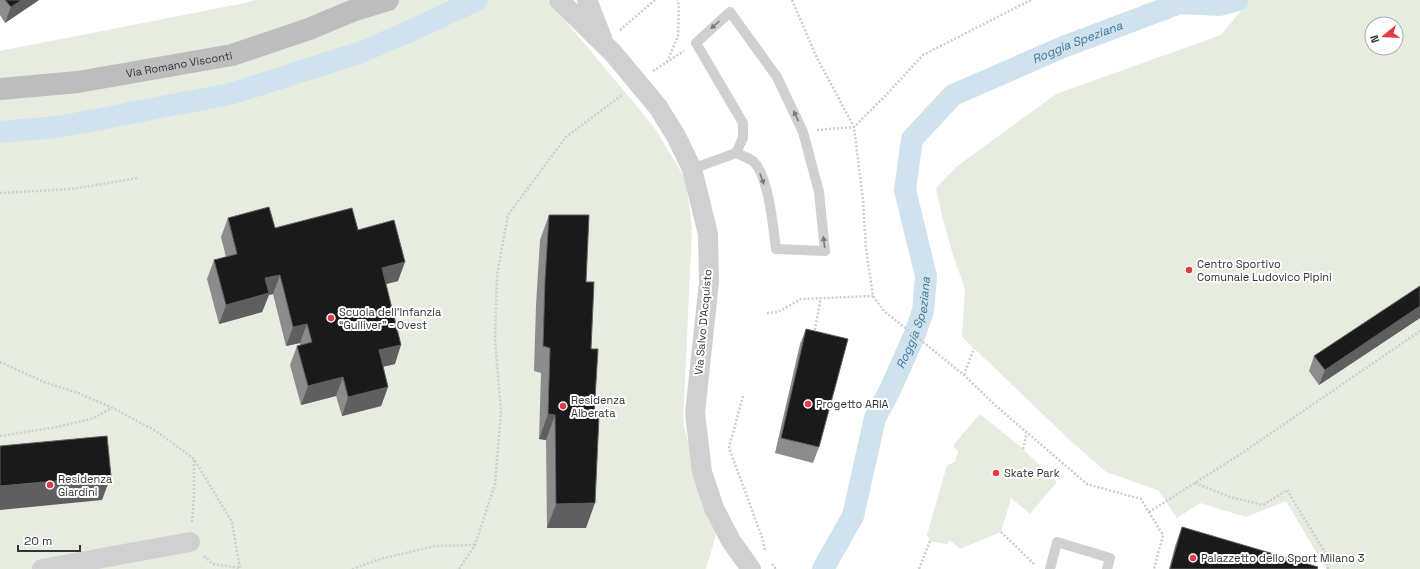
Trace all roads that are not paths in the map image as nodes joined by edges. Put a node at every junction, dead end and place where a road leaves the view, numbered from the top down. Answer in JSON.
{"nodes":[{"id":1,"x":372,"y":0,"type":"edge"},
{"id":2,"x":388,"y":0,"type":"edge"},
{"id":3,"x":559,"y":0,"type":"edge"},
{"id":4,"x":587,"y":0,"type":"edge"},
{"id":5,"x":352,"y":12,"type":"junction"},
{"id":6,"x":604,"y":44,"type":"junction"},
{"id":7,"x":0,"y":89,"type":"edge"},
{"id":8,"x":736,"y":152,"type":"junction"},
{"id":9,"x":692,"y":168,"type":"junction"},
{"id":10,"x":190,"y":542,"type":"dead end"},
{"id":11,"x":762,"y":562,"type":"edge"},
{"id":12,"x":42,"y":569,"type":"edge"},
{"id":13,"x":1050,"y":569,"type":"edge"},
{"id":14,"x":1107,"y":569,"type":"edge"}],
"edges":[{"from":1,"to":5,"type":"street","name":"Via Romano Visconti"},
{"from":2,"to":5,"type":"street","name":"Via Romano Visconti"},
{"from":3,"to":6,"type":"street","name":"Via Salvo D'Acquisto"},
{"from":4,"to":6,"type":"street","name":"Via Salvo D'Acquisto"},
{"from":5,"to":7,"type":"street","name":"Via Romano Visconti"},
{"from":6,"to":9,"type":"street","name":"Via Salvo D'Acquisto"},
{"from":8,"to":8,"type":"lane","one_way":true},
{"from":8,"to":9,"type":"lane"},
{"from":9,"to":11,"type":"street","name":"Via Salvo D'Acquisto"},
{"from":10,"to":12,"type":"street"},
{"from":13,"to":14,"type":"lane"}]}
